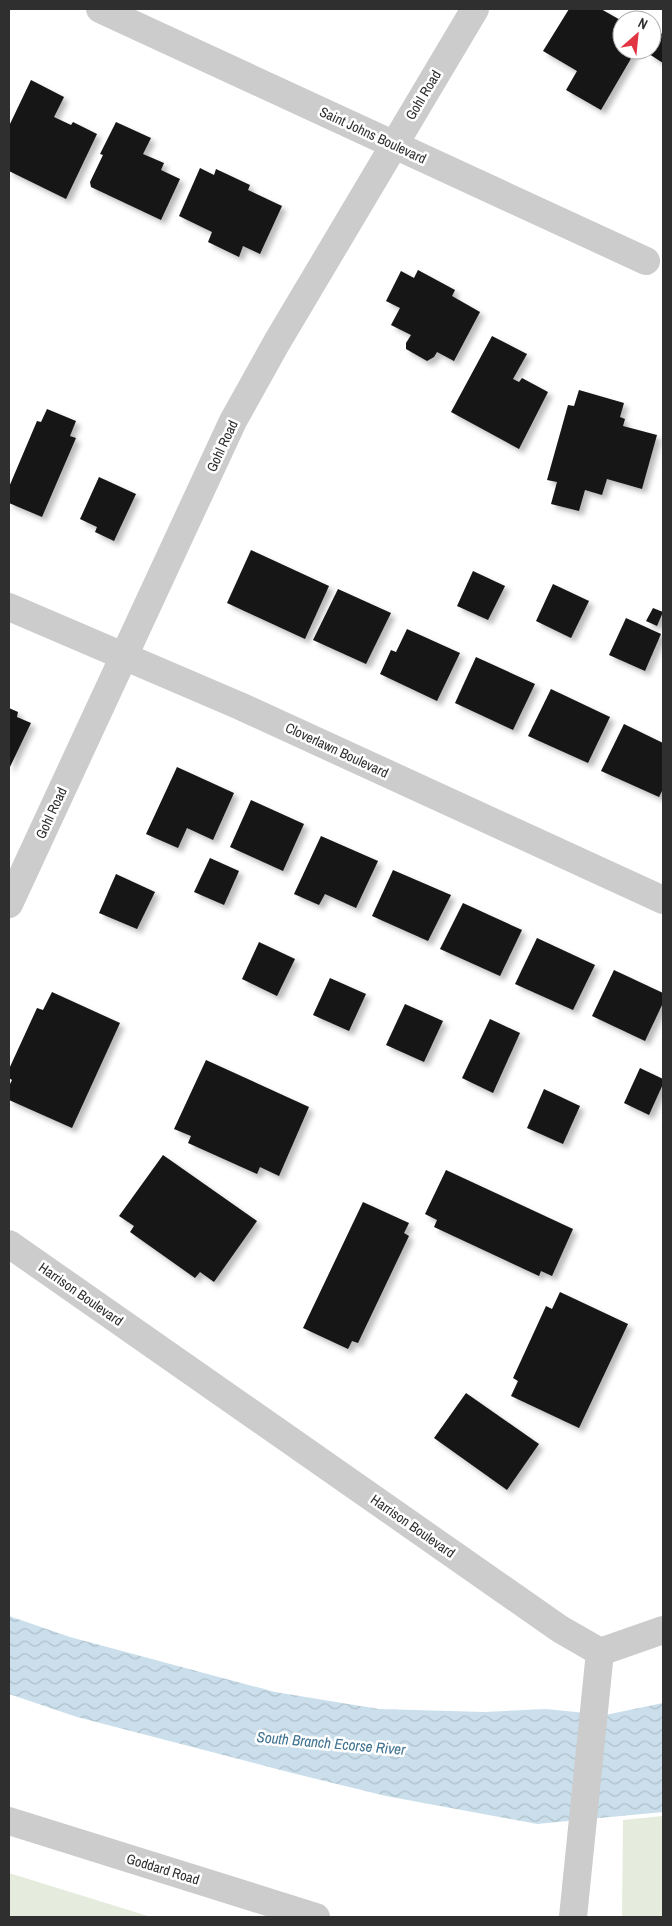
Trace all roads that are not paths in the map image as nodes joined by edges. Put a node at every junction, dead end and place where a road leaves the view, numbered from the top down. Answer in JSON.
{"nodes":[{"id":1,"x":100,"y":9,"type":"edge"},
{"id":2,"x":475,"y":9,"type":"edge"},
{"id":3,"x":393,"y":145,"type":"junction"},
{"id":4,"x":646,"y":261,"type":"dead end"},
{"id":5,"x":9,"y":607,"type":"edge"},
{"id":6,"x":124,"y":656,"type":"junction"},
{"id":7,"x":663,"y":900,"type":"edge"},
{"id":8,"x":9,"y":904,"type":"edge"},
{"id":9,"x":9,"y":1244,"type":"edge"},
{"id":10,"x":663,"y":1630,"type":"edge"},
{"id":11,"x":600,"y":1652,"type":"junction"},
{"id":12,"x":9,"y":1821,"type":"edge"},
{"id":13,"x":316,"y":1917,"type":"edge"},
{"id":14,"x":573,"y":1917,"type":"edge"}],
"edges":[{"from":1,"to":3,"type":"street","name":"Saint Johns Boulevard"},
{"from":2,"to":3,"type":"street","name":"Gohl Road"},
{"from":3,"to":4,"type":"street","name":"Saint Johns Boulevard"},
{"from":3,"to":6,"type":"street","name":"Gohl Road"},
{"from":5,"to":6,"type":"street","name":"Cloverlawn Boulevard"},
{"from":6,"to":7,"type":"street","name":"Cloverlawn Boulevard"},
{"from":6,"to":8,"type":"street","name":"Gohl Road"},
{"from":9,"to":11,"type":"street","name":"Harrison Boulevard"},
{"from":10,"to":11,"type":"street"},
{"from":11,"to":14,"type":"street"},
{"from":12,"to":13,"type":"street","name":"Goddard Road"}]}
